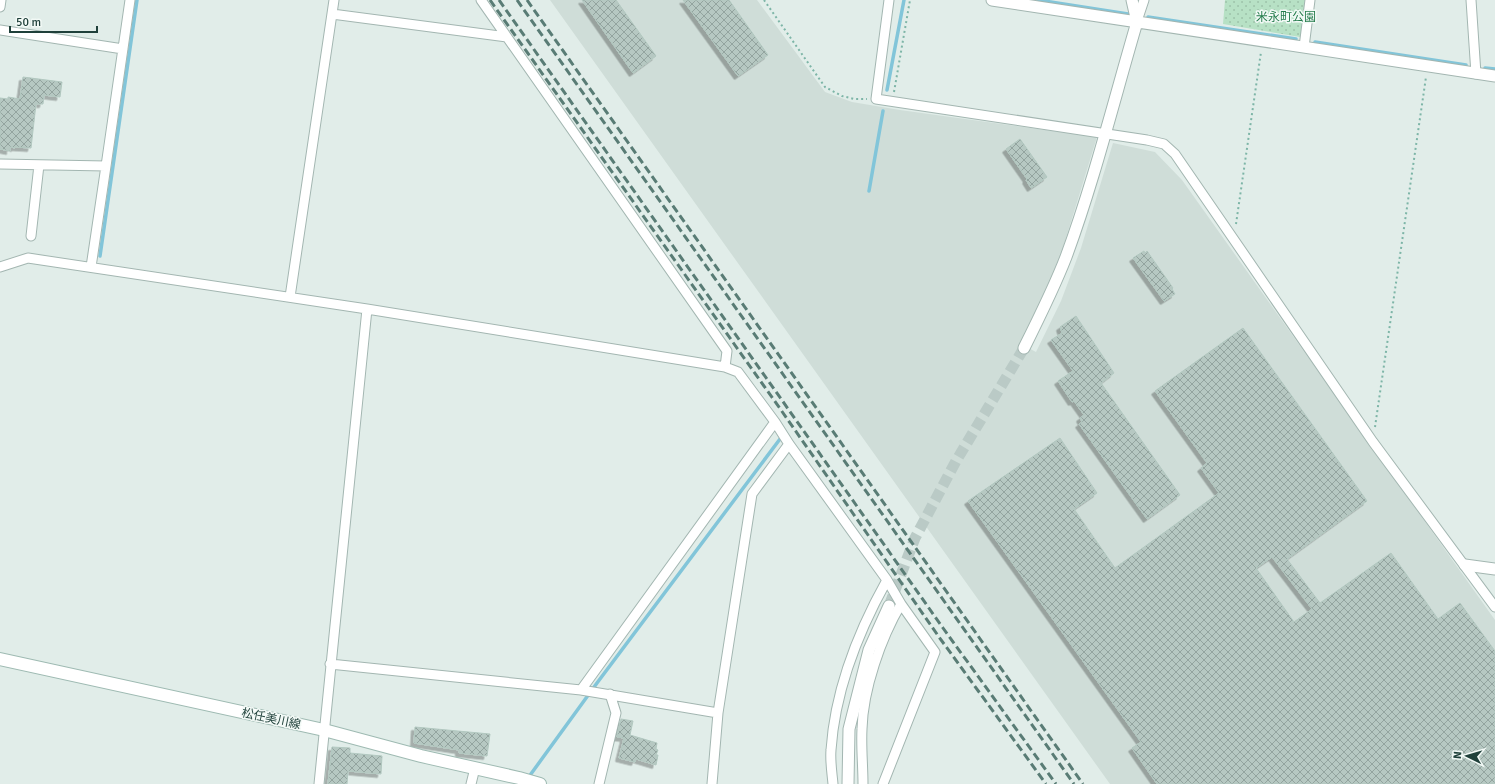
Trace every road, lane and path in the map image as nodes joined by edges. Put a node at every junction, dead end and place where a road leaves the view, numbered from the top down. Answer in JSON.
{"nodes":[{"id":1,"x":1,"y":0,"type":"edge"},
{"id":2,"x":130,"y":0,"type":"edge"},
{"id":3,"x":334,"y":0,"type":"edge"},
{"id":4,"x":481,"y":0,"type":"edge"},
{"id":5,"x":764,"y":0,"type":"edge"},
{"id":6,"x":889,"y":0,"type":"edge"},
{"id":7,"x":910,"y":0,"type":"edge"},
{"id":8,"x":992,"y":0,"type":"edge"},
{"id":9,"x":1132,"y":0,"type":"edge"},
{"id":10,"x":1144,"y":0,"type":"edge"},
{"id":11,"x":1310,"y":0,"type":"edge"},
{"id":12,"x":1471,"y":0,"type":"edge"},
{"id":13,"x":1011,"y":1,"type":"edge"},
{"id":14,"x":0,"y":7,"type":"edge"},
{"id":15,"x":332,"y":14,"type":"junction"},
{"id":16,"x":1136,"y":22,"type":"junction"},
{"id":17,"x":0,"y":30,"type":"edge"},
{"id":18,"x":507,"y":37,"type":"junction"},
{"id":19,"x":1263,"y":41,"type":"junction"},
{"id":20,"x":1304,"y":48,"type":"junction"},
{"id":21,"x":123,"y":49,"type":"junction"},
{"id":22,"x":1427,"y":66,"type":"junction"},
{"id":23,"x":1476,"y":74,"type":"junction"},
{"id":24,"x":1495,"y":76,"type":"edge"},
{"id":25,"x":876,"y":99,"type":"junction"},
{"id":26,"x":893,"y":102,"type":"junction"},
{"id":27,"x":1104,"y":134,"type":"junction"},
{"id":28,"x":0,"y":164,"type":"edge"},
{"id":29,"x":39,"y":165,"type":"junction"},
{"id":30,"x":106,"y":166,"type":"junction"},
{"id":31,"x":31,"y":236,"type":"dead end"},
{"id":32,"x":1234,"y":240,"type":"junction"},
{"id":33,"x":0,"y":267,"type":"edge"},
{"id":34,"x":91,"y":267,"type":"junction"},
{"id":35,"x":290,"y":297,"type":"junction"},
{"id":36,"x":367,"y":309,"type":"junction"},
{"id":37,"x":1024,"y":348,"type":"tunnel mouth"},
{"id":38,"x":725,"y":367,"type":"junction"},
{"id":39,"x":775,"y":422,"type":"junction"},
{"id":40,"x":1373,"y":442,"type":"junction"},
{"id":41,"x":789,"y":444,"type":"junction"},
{"id":42,"x":1465,"y":564,"type":"junction"},
{"id":43,"x":1495,"y":569,"type":"edge"},
{"id":44,"x":887,"y":580,"type":"junction"},
{"id":45,"x":901,"y":604,"type":"junction"},
{"id":46,"x":889,"y":606,"type":"tunnel mouth"},
{"id":47,"x":1495,"y":607,"type":"edge"},
{"id":48,"x":0,"y":659,"type":"edge"},
{"id":49,"x":330,"y":664,"type":"junction"},
{"id":50,"x":581,"y":690,"type":"junction"},
{"id":51,"x":610,"y":694,"type":"junction"},
{"id":52,"x":718,"y":713,"type":"junction"},
{"id":53,"x":324,"y":730,"type":"junction"},
{"id":54,"x":475,"y":768,"type":"junction"},
{"id":55,"x":535,"y":783,"type":"edge"},
{"id":56,"x":319,"y":784,"type":"edge"},
{"id":57,"x":471,"y":784,"type":"edge"},
{"id":58,"x":599,"y":784,"type":"edge"},
{"id":59,"x":712,"y":784,"type":"edge"},
{"id":60,"x":833,"y":784,"type":"edge"},
{"id":61,"x":848,"y":784,"type":"edge"},
{"id":62,"x":863,"y":784,"type":"edge"},
{"id":63,"x":884,"y":784,"type":"edge"}],
"edges":[{"from":1,"to":14,"type":"street"},
{"from":2,"to":21,"type":"street"},
{"from":3,"to":15,"type":"street"},
{"from":4,"to":18,"type":"street"},
{"from":5,"to":25,"type":"path"},
{"from":6,"to":25,"type":"street"},
{"from":7,"to":26,"type":"path"},
{"from":8,"to":13,"type":"street"},
{"from":9,"to":16,"type":"street"},
{"from":10,"to":16,"type":"street"},
{"from":11,"to":20,"type":"street"},
{"from":12,"to":23,"type":"street"},
{"from":13,"to":16,"type":"street"},
{"from":15,"to":18,"type":"street"},
{"from":15,"to":35,"type":"street"},
{"from":16,"to":19,"type":"street"},
{"from":16,"to":27,"type":"street"},
{"from":17,"to":21,"type":"street"},
{"from":18,"to":38,"type":"street"},
{"from":19,"to":20,"type":"street"},
{"from":19,"to":32,"type":"path"},
{"from":20,"to":22,"type":"street"},
{"from":21,"to":30,"type":"street"},
{"from":22,"to":23,"type":"street"},
{"from":22,"to":40,"type":"path"},
{"from":23,"to":24,"type":"street"},
{"from":25,"to":26,"type":"street"},
{"from":26,"to":27,"type":"street"},
{"from":27,"to":32,"type":"street"},
{"from":27,"to":37,"type":"street"},
{"from":28,"to":29,"type":"street"},
{"from":29,"to":30,"type":"street"},
{"from":29,"to":31,"type":"street"},
{"from":30,"to":34,"type":"street"},
{"from":32,"to":40,"type":"street"},
{"from":33,"to":34,"type":"street"},
{"from":34,"to":35,"type":"street"},
{"from":35,"to":36,"type":"street"},
{"from":36,"to":38,"type":"street"},
{"from":36,"to":49,"type":"street"},
{"from":38,"to":39,"type":"street"},
{"from":39,"to":41,"type":"street"},
{"from":39,"to":50,"type":"street"},
{"from":40,"to":42,"type":"street"},
{"from":41,"to":44,"type":"street"},
{"from":41,"to":52,"type":"street"},
{"from":42,"to":43,"type":"street"},
{"from":42,"to":47,"type":"street"},
{"from":44,"to":45,"type":"street"},
{"from":44,"to":60,"type":"street"},
{"from":45,"to":62,"type":"street"},
{"from":45,"to":63,"type":"street"},
{"from":46,"to":61,"type":"street"},
{"from":48,"to":53,"type":"main road","name":"松任美川線"},
{"from":49,"to":50,"type":"street"},
{"from":49,"to":53,"type":"street"},
{"from":50,"to":51,"type":"street"},
{"from":51,"to":52,"type":"street"},
{"from":51,"to":58,"type":"street"},
{"from":52,"to":59,"type":"street"},
{"from":53,"to":54,"type":"main road","name":"松任美川線"},
{"from":53,"to":56,"type":"street"},
{"from":54,"to":55,"type":"main road","name":"松任美川線"},
{"from":54,"to":57,"type":"street"}]}
